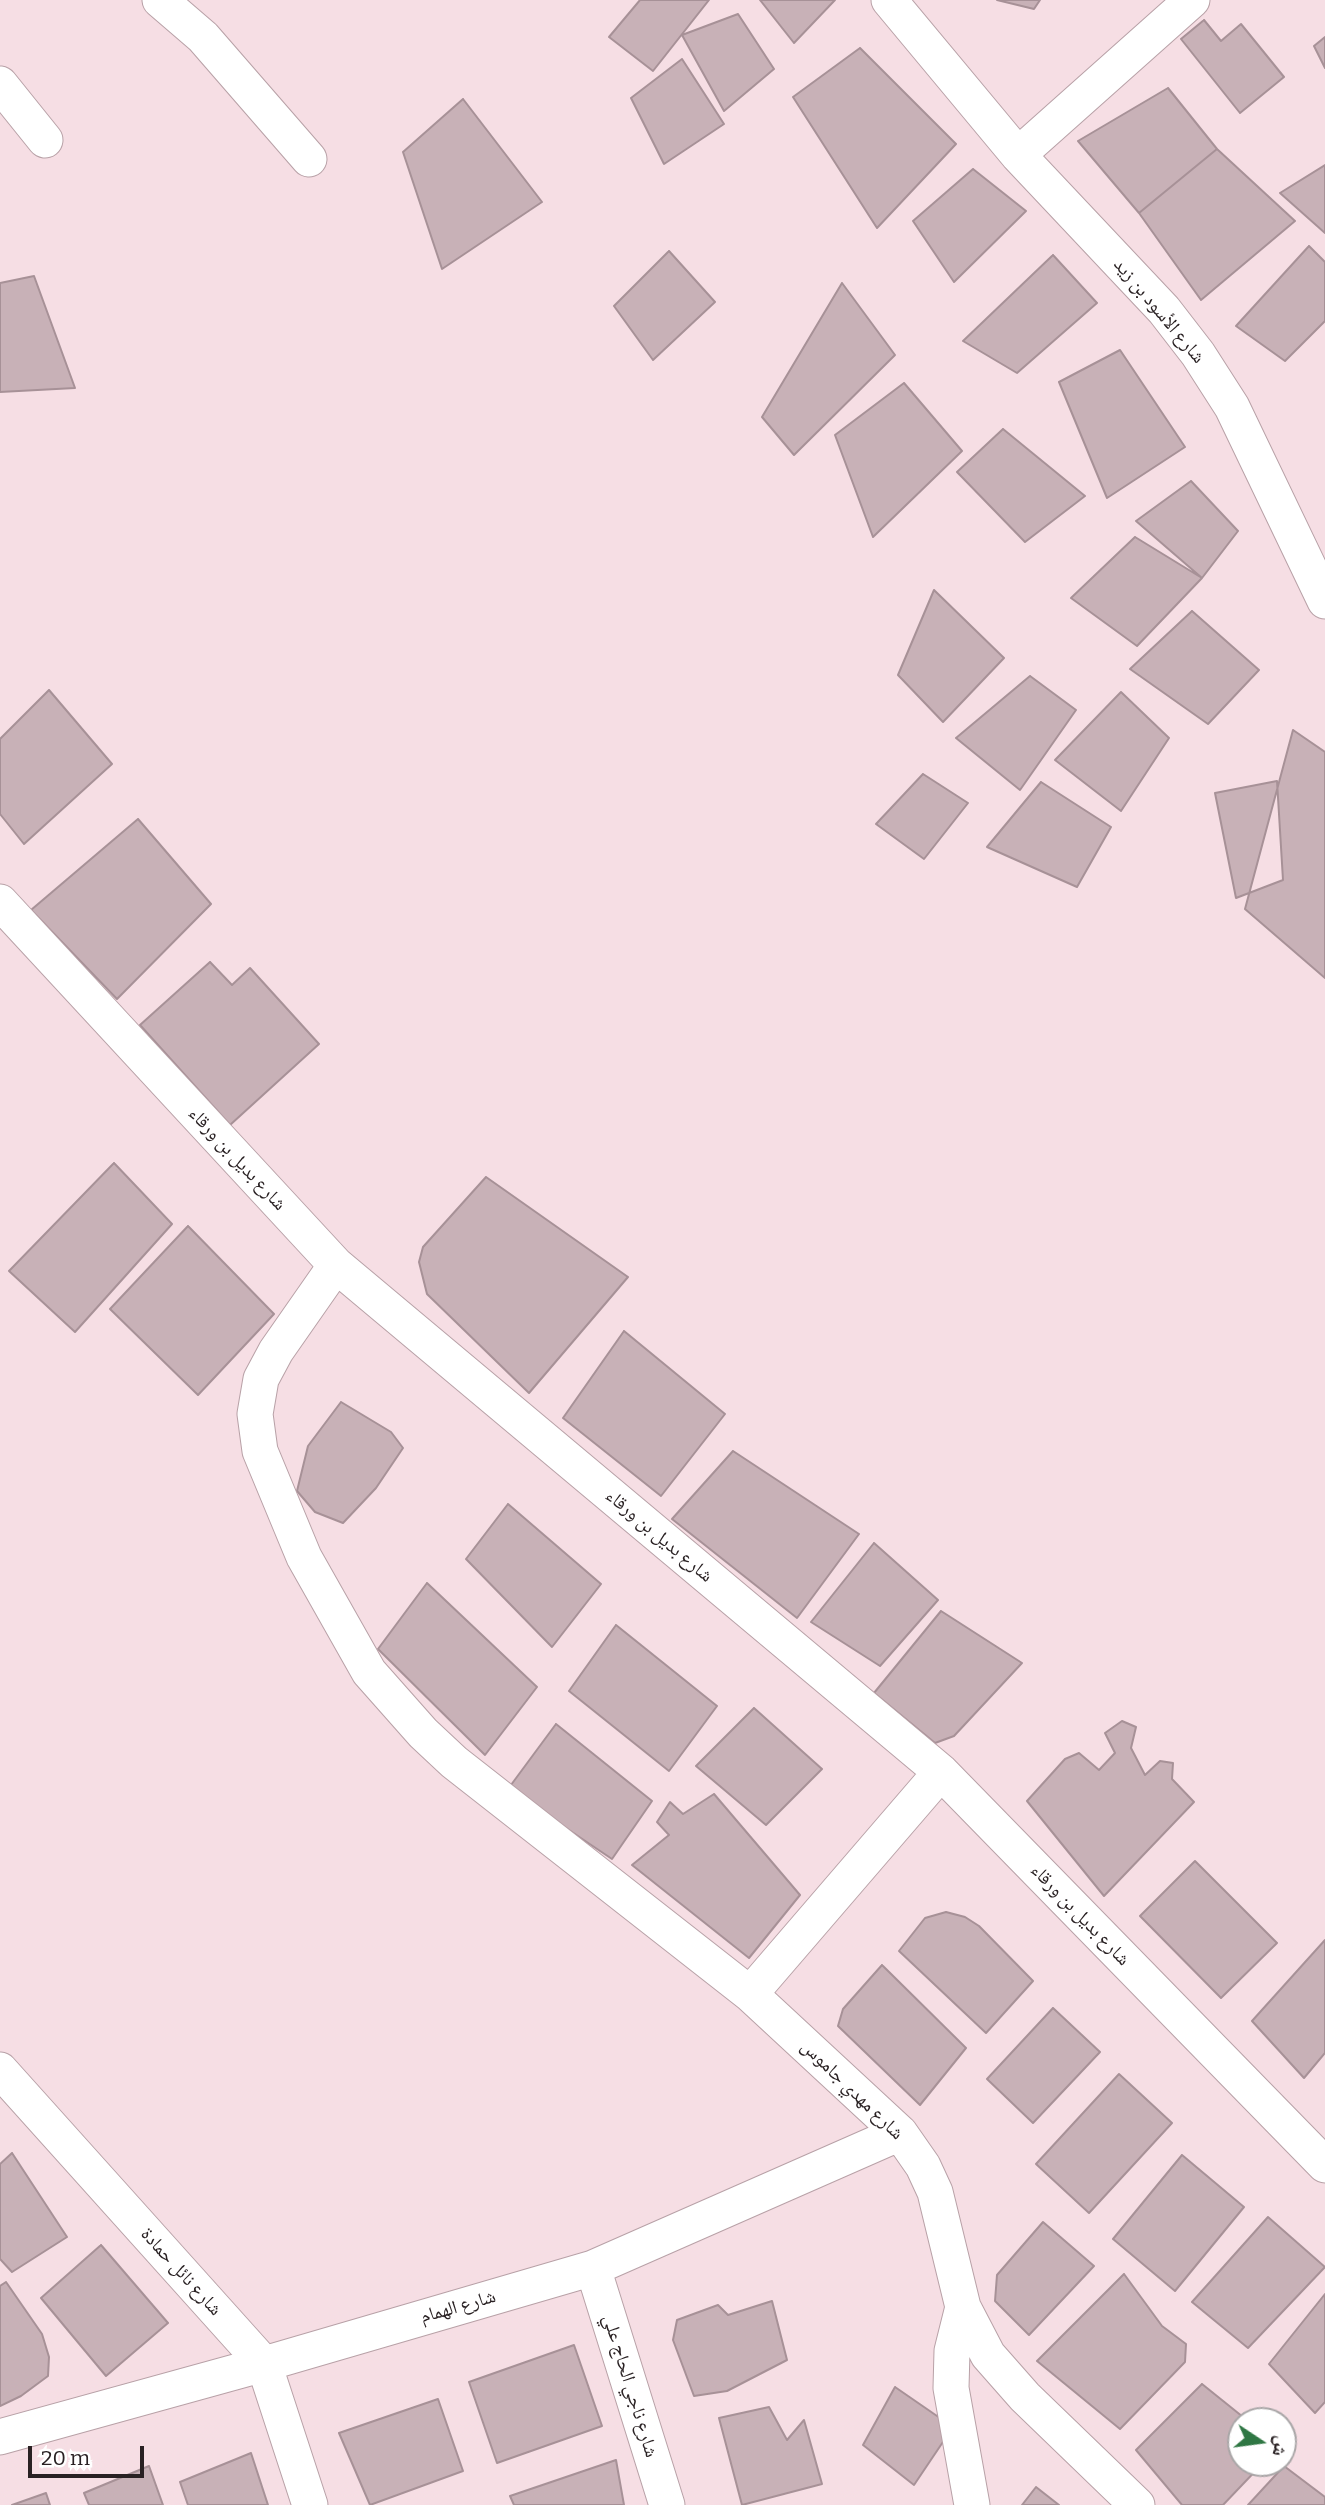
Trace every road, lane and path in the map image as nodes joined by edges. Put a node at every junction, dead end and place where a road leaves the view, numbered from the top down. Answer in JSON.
{"nodes":[{"id":1,"x":160,"y":0,"type":"edge"},
{"id":2,"x":889,"y":0,"type":"edge"},
{"id":3,"x":1192,"y":0,"type":"edge"},
{"id":4,"x":0,"y":85,"type":"edge"},
{"id":5,"x":45,"y":140,"type":"dead end"},
{"id":6,"x":1018,"y":155,"type":"junction"},
{"id":7,"x":309,"y":159,"type":"dead end"},
{"id":8,"x":1325,"y":601,"type":"edge"},
{"id":9,"x":0,"y":902,"type":"edge"},
{"id":10,"x":336,"y":1265,"type":"junction"},
{"id":11,"x":941,"y":1772,"type":"junction"},
{"id":12,"x":750,"y":1994,"type":"junction"},
{"id":13,"x":0,"y":2070,"type":"edge"},
{"id":14,"x":900,"y":2133,"type":"junction"},
{"id":15,"x":1325,"y":2165,"type":"edge"},
{"id":16,"x":593,"y":2268,"type":"junction"},
{"id":17,"x":962,"y":2307,"type":"junction"},
{"id":18,"x":264,"y":2364,"type":"junction"},
{"id":19,"x":0,"y":2437,"type":"edge"},
{"id":20,"x":310,"y":2505,"type":"edge"},
{"id":21,"x":667,"y":2505,"type":"edge"},
{"id":22,"x":972,"y":2505,"type":"edge"},
{"id":23,"x":1137,"y":2505,"type":"edge"}],
"edges":[{"from":1,"to":7,"type":"street"},
{"from":2,"to":6,"type":"street","name":"شارع الأسود بن زيد"},
{"from":3,"to":6,"type":"street"},
{"from":4,"to":5,"type":"street"},
{"from":6,"to":8,"type":"street","name":"شارع الأسود بن زيد"},
{"from":9,"to":10,"type":"street","name":"شارع بديل بن ورقاء"},
{"from":10,"to":11,"type":"street","name":"شارع بديل بن ورقاء"},
{"from":10,"to":12,"type":"street","name":"شارع مهدي جاموس"},
{"from":11,"to":12,"type":"street"},
{"from":11,"to":15,"type":"street","name":"شارع بديل بن ورقاء"},
{"from":12,"to":14,"type":"street","name":"شارع مهدي جاموس"},
{"from":13,"to":18,"type":"street","name":"شارع نائل حمادة"},
{"from":14,"to":16,"type":"street","name":"شارع الهمام"},
{"from":14,"to":17,"type":"street","name":"شارع مهدي جاموس"},
{"from":16,"to":18,"type":"street","name":"شارع الهمام"},
{"from":16,"to":21,"type":"street","name":"شارع ناجي الحاج علي"},
{"from":17,"to":22,"type":"street"},
{"from":17,"to":23,"type":"street","name":"شارع مهدي جاموس"},
{"from":18,"to":19,"type":"street","name":"شارع الهمام"},
{"from":18,"to":20,"type":"street","name":"شارع نائل حمادة"}]}
